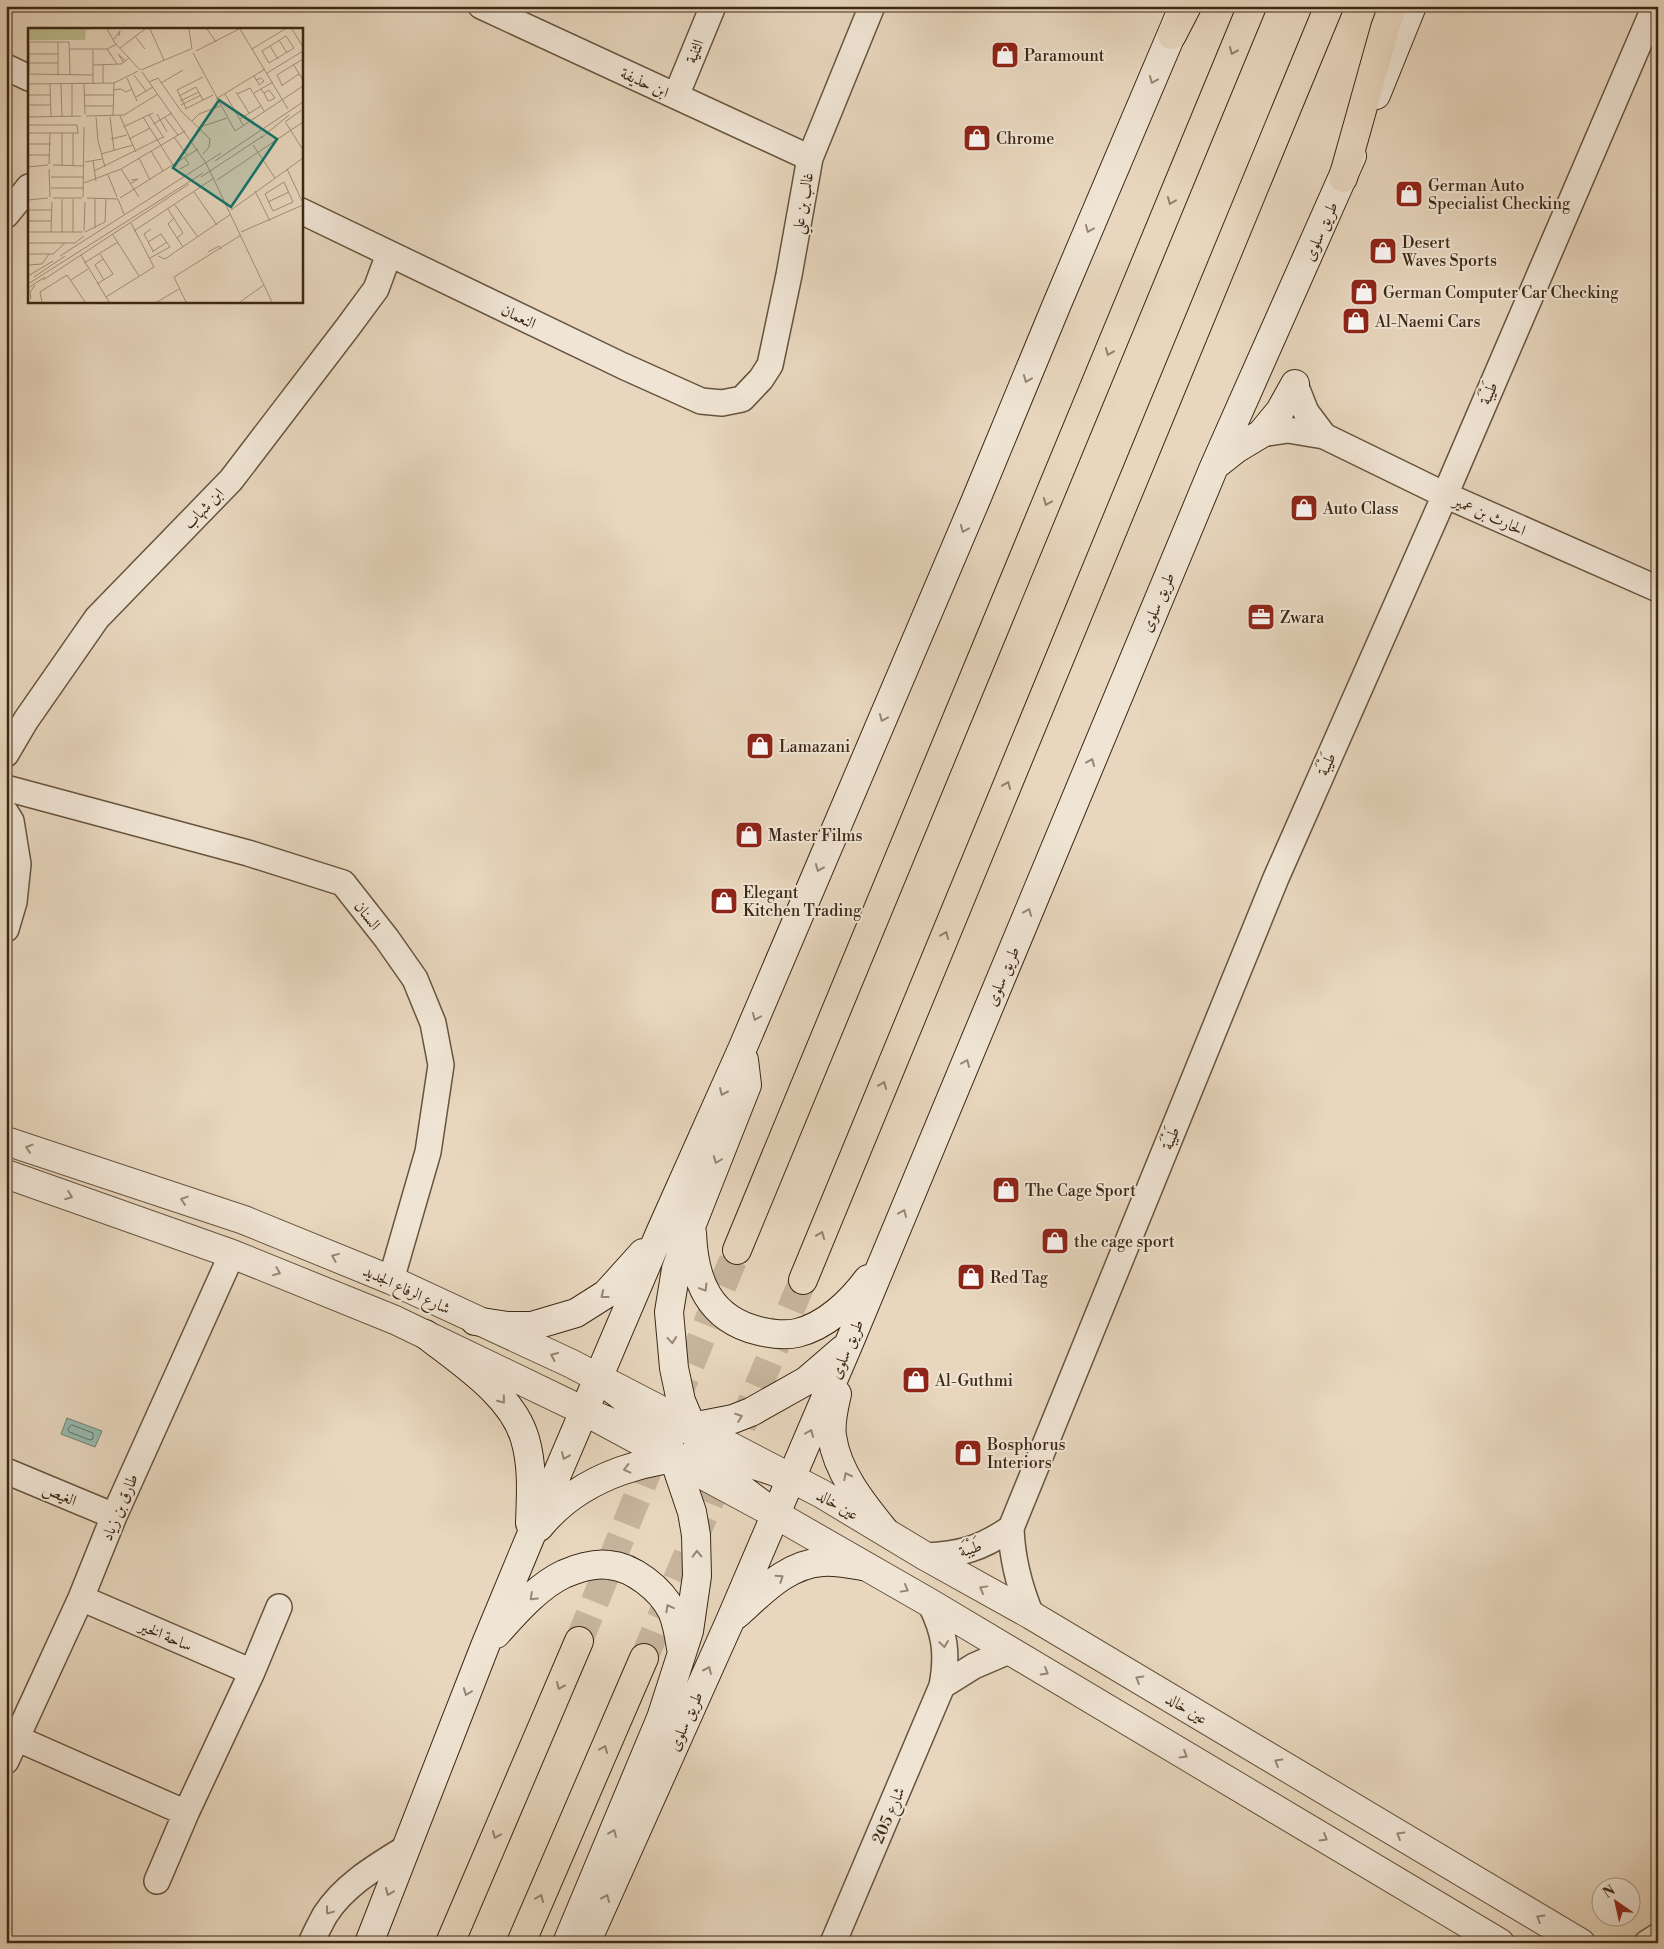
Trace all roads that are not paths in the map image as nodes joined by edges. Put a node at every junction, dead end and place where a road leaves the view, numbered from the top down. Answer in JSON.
{"nodes":[{"id":1,"x":481,"y":6,"type":"edge"},
{"id":2,"x":712,"y":6,"type":"edge"},
{"id":3,"x":872,"y":6,"type":"edge"},
{"id":4,"x":1183,"y":6,"type":"edge"},
{"id":5,"x":1187,"y":6,"type":"edge"},
{"id":6,"x":1252,"y":6,"type":"edge"},
{"id":7,"x":1329,"y":6,"type":"edge"},
{"id":8,"x":1393,"y":6,"type":"edge"},
{"id":9,"x":1412,"y":6,"type":"edge"},
{"id":10,"x":1656,"y":6,"type":"edge"},
{"id":11,"x":1172,"y":35,"type":"junction"},
{"id":12,"x":6,"y":67,"type":"edge"},
{"id":13,"x":28,"y":78,"type":"edge"},
{"id":14,"x":676,"y":96,"type":"junction"},
{"id":15,"x":810,"y":158,"type":"junction"},
{"id":16,"x":1344,"y":178,"type":"junction"},
{"id":17,"x":28,"y":188,"type":"edge"},
{"id":18,"x":302,"y":211,"type":"edge"},
{"id":19,"x":6,"y":215,"type":"edge"},
{"id":20,"x":389,"y":254,"type":"junction"},
{"id":21,"x":1295,"y":384,"type":"joint"},
{"id":22,"x":742,"y":399,"type":"joint"},
{"id":23,"x":1261,"y":434,"type":"junction"},
{"id":24,"x":1324,"y":436,"type":"junction"},
{"id":25,"x":1214,"y":467,"type":"junction"},
{"id":26,"x":1445,"y":494,"type":"junction"},
{"id":27,"x":1658,"y":589,"type":"edge"},
{"id":28,"x":6,"y":754,"type":"edge"},
{"id":29,"x":6,"y":788,"type":"edge"},
{"id":30,"x":6,"y":813,"type":"edge"},
{"id":31,"x":6,"y":929,"type":"edge"},
{"id":32,"x":743,"y":1047,"type":"junction"},
{"id":33,"x":6,"y":1141,"type":"edge"},
{"id":34,"x":6,"y":1174,"type":"edge"},
{"id":35,"x":692,"y":1224,"type":"junction"},
{"id":36,"x":660,"y":1233,"type":"junction"},
{"id":37,"x":737,"y":1250,"type":"tunnel mouth"},
{"id":38,"x":232,"y":1254,"type":"junction"},
{"id":39,"x":885,"y":1258,"type":"junction"},
{"id":40,"x":391,"y":1280,"type":"junction"},
{"id":41,"x":802,"y":1280,"type":"tunnel mouth"},
{"id":42,"x":475,"y":1321,"type":"junction"},
{"id":43,"x":425,"y":1334,"type":"junction"},
{"id":44,"x":849,"y":1343,"type":"junction"},
{"id":45,"x":598,"y":1378,"type":"junction"},
{"id":46,"x":584,"y":1411,"type":"junction"},
{"id":47,"x":692,"y":1427,"type":"junction"},
{"id":48,"x":661,"y":1434,"type":"junction"},
{"id":49,"x":710,"y":1458,"type":"junction"},
{"id":50,"x":675,"y":1460,"type":"junction"},
{"id":51,"x":6,"y":1471,"type":"edge"},
{"id":52,"x":791,"y":1478,"type":"junction"},
{"id":53,"x":775,"y":1514,"type":"junction"},
{"id":54,"x":114,"y":1516,"type":"junction"},
{"id":55,"x":1011,"y":1528,"type":"junction"},
{"id":56,"x":884,"y":1530,"type":"junction"},
{"id":57,"x":529,"y":1540,"type":"junction"},
{"id":58,"x":925,"y":1556,"type":"junction"},
{"id":59,"x":862,"y":1566,"type":"junction"},
{"id":60,"x":81,"y":1598,"type":"junction"},
{"id":61,"x":930,"y":1603,"type":"junction"},
{"id":62,"x":279,"y":1607,"type":"dead end"},
{"id":63,"x":1031,"y":1616,"type":"junction"},
{"id":64,"x":730,"y":1621,"type":"junction"},
{"id":65,"x":579,"y":1641,"type":"tunnel mouth"},
{"id":66,"x":485,"y":1646,"type":"junction"},
{"id":67,"x":1009,"y":1651,"type":"junction"},
{"id":68,"x":682,"y":1654,"type":"junction"},
{"id":69,"x":644,"y":1658,"type":"tunnel mouth"},
{"id":70,"x":252,"y":1672,"type":"junction"},
{"id":71,"x":942,"y":1686,"type":"junction"},
{"id":72,"x":16,"y":1738,"type":"junction"},
{"id":73,"x":6,"y":1761,"type":"edge"},
{"id":74,"x":186,"y":1813,"type":"junction"},
{"id":75,"x":406,"y":1848,"type":"junction"},
{"id":76,"x":157,"y":1881,"type":"dead end"},
{"id":77,"x":1658,"y":1936,"type":"edge"},
{"id":78,"x":311,"y":1943,"type":"edge"},
{"id":79,"x":369,"y":1943,"type":"edge"},
{"id":80,"x":450,"y":1943,"type":"edge"},
{"id":81,"x":521,"y":1943,"type":"edge"},
{"id":82,"x":567,"y":1943,"type":"edge"},
{"id":83,"x":586,"y":1943,"type":"edge"},
{"id":84,"x":833,"y":1943,"type":"edge"},
{"id":85,"x":1500,"y":1943,"type":"edge"},
{"id":86,"x":1582,"y":1943,"type":"edge"},
{"id":87,"x":1646,"y":1943,"type":"edge"}],
"edges":[{"from":1,"to":14,"type":"street","name":"ابن حذيفة"},
{"from":2,"to":14,"type":"street","name":"الثنية"},
{"from":3,"to":15,"type":"street","name":"غالب بن علي"},
{"from":4,"to":11,"type":"main road"},
{"from":5,"to":11,"type":"highway"},
{"from":6,"to":37,"type":"highway","one_way":true},
{"from":41,"to":7,"type":"highway","one_way":true},
{"from":8,"to":16,"type":"highway"},
{"from":9,"to":16,"type":"main road","name":"طريق سلوى"},
{"from":10,"to":26,"type":"street","name":"طَيْبَة"},
{"from":11,"to":32,"type":"main road","one_way":true},
{"from":12,"to":13,"type":"street"},
{"from":14,"to":15,"type":"street","name":"ابن حذيفة"},
{"from":15,"to":22,"type":"street","name":"غالب بن علي"},
{"from":16,"to":25,"type":"main road","name":"طريق سلوى"},
{"from":17,"to":19,"type":"street"},
{"from":18,"to":20,"type":"street","name":"النعمان"},
{"from":20,"to":22,"type":"street","name":"النعمان"},
{"from":20,"to":28,"type":"street","name":"ابن شهاب"},
{"from":21,"to":23,"type":"main road"},
{"from":21,"to":24,"type":"street"},
{"from":23,"to":24,"type":"street"},
{"from":23,"to":25,"type":"main road"},
{"from":24,"to":26,"type":"street","name":"الحارث بن عمير"},
{"from":39,"to":25,"type":"main road","name":"طريق سلوى","one_way":true},
{"from":26,"to":27,"type":"street","name":"الحارث بن عمير"},
{"from":26,"to":55,"type":"street","name":"طَيْبَة"},
{"from":29,"to":40,"type":"street","name":"السنان"},
{"from":30,"to":31,"type":"street"},
{"from":32,"to":35,"type":"main road","one_way":true},
{"from":32,"to":36,"type":"main road","one_way":true},
{"from":40,"to":33,"type":"main road","name":"شارع الرفاع الجديد","one_way":true},
{"from":34,"to":38,"type":"main road","name":"شارع الرفاع الجديد","one_way":true},
{"from":35,"to":39,"type":"main road","one_way":true},
{"from":35,"to":47,"type":"main road","one_way":true},
{"from":36,"to":42,"type":"main road","one_way":true},
{"from":36,"to":45,"type":"main road"},
{"from":38,"to":43,"type":"main road","name":"شارع الرفاع الجديد","one_way":true},
{"from":38,"to":54,"type":"street","name":"طارق بن زياد"},
{"from":39,"to":44,"type":"main road","name":"طريق سلوى"},
{"from":40,"to":42,"type":"main road","name":"شارع الرفاع الجديد"},
{"from":45,"to":42,"type":"main road","name":"شارع الرفاع الجديد","one_way":true},
{"from":43,"to":46,"type":"main road","name":"شارع الرفاع الجديد"},
{"from":43,"to":57,"type":"main road","one_way":true},
{"from":47,"to":44,"type":"main road","one_way":true},
{"from":52,"to":44,"type":"main road","name":"طريق سلوى","one_way":true},
{"from":56,"to":44,"type":"main road","one_way":true},
{"from":45,"to":46,"type":"main road"},
{"from":45,"to":47,"type":"main road","name":"شارع الرفاع الجديد"},
{"from":45,"to":48,"type":"main road"},
{"from":46,"to":48,"type":"main road"},
{"from":46,"to":50,"type":"main road","name":"شارع الرفاع الجديد"},
{"from":46,"to":57,"type":"main road","one_way":true},
{"from":47,"to":48,"type":"main road"},
{"from":47,"to":49,"type":"main road"},
{"from":47,"to":52,"type":"main road","name":"شارع الرفاع الجديد"},
{"from":48,"to":50,"type":"main road"},
{"from":49,"to":50,"type":"main road"},
{"from":49,"to":52,"type":"main road"},
{"from":49,"to":53,"type":"main road"},
{"from":50,"to":53,"type":"main road","name":"شارع الرفاع الجديد"},
{"from":50,"to":57,"type":"main road","one_way":true},
{"from":68,"to":50,"type":"main road","one_way":true},
{"from":51,"to":54,"type":"street","name":"الغيص"},
{"from":52,"to":53,"type":"main road","name":"طريق سلوى"},
{"from":52,"to":56,"type":"main road","name":"عين خالد"},
{"from":53,"to":59,"type":"main road"},
{"from":53,"to":64,"type":"main road","name":"طريق سلوى"},
{"from":54,"to":60,"type":"street","name":"طارق بن زياد"},
{"from":55,"to":58,"type":"street","name":"طَيْبَة"},
{"from":55,"to":63,"type":"street","name":"طَيْبَة"},
{"from":56,"to":58,"type":"main road","name":"عين خالد"},
{"from":57,"to":66,"type":"main road"},
{"from":63,"to":58,"type":"main road","name":"عين خالد","one_way":true},
{"from":59,"to":61,"type":"main road","one_way":true},
{"from":64,"to":59,"type":"main road","one_way":true},
{"from":60,"to":70,"type":"street","name":"ساحة الخير"},
{"from":60,"to":72,"type":"street","name":"طارق بن زياد"},
{"from":61,"to":67,"type":"main road"},
{"from":61,"to":71,"type":"street","name":"شارع 205","one_way":true},
{"from":62,"to":70,"type":"street"},
{"from":86,"to":63,"type":"main road","name":"عين خالد","one_way":true},
{"from":83,"to":64,"type":"main road","name":"طريق سلوى","one_way":true},
{"from":65,"to":80,"type":"highway","one_way":true},
{"from":68,"to":66,"type":"main road","one_way":true},
{"from":66,"to":75,"type":"main road","one_way":true},
{"from":67,"to":71,"type":"street"},
{"from":67,"to":85,"type":"main road","one_way":true},
{"from":82,"to":68,"type":"main road","one_way":true},
{"from":81,"to":69,"type":"highway","one_way":true},
{"from":70,"to":74,"type":"street"},
{"from":71,"to":84,"type":"street","name":"شارع 205"},
{"from":72,"to":73,"type":"street","name":"طارق بن زياد"},
{"from":72,"to":74,"type":"street"},
{"from":74,"to":76,"type":"street"},
{"from":75,"to":78,"type":"street","one_way":true},
{"from":75,"to":79,"type":"main road","one_way":true},
{"from":77,"to":87,"type":"street"}]}
